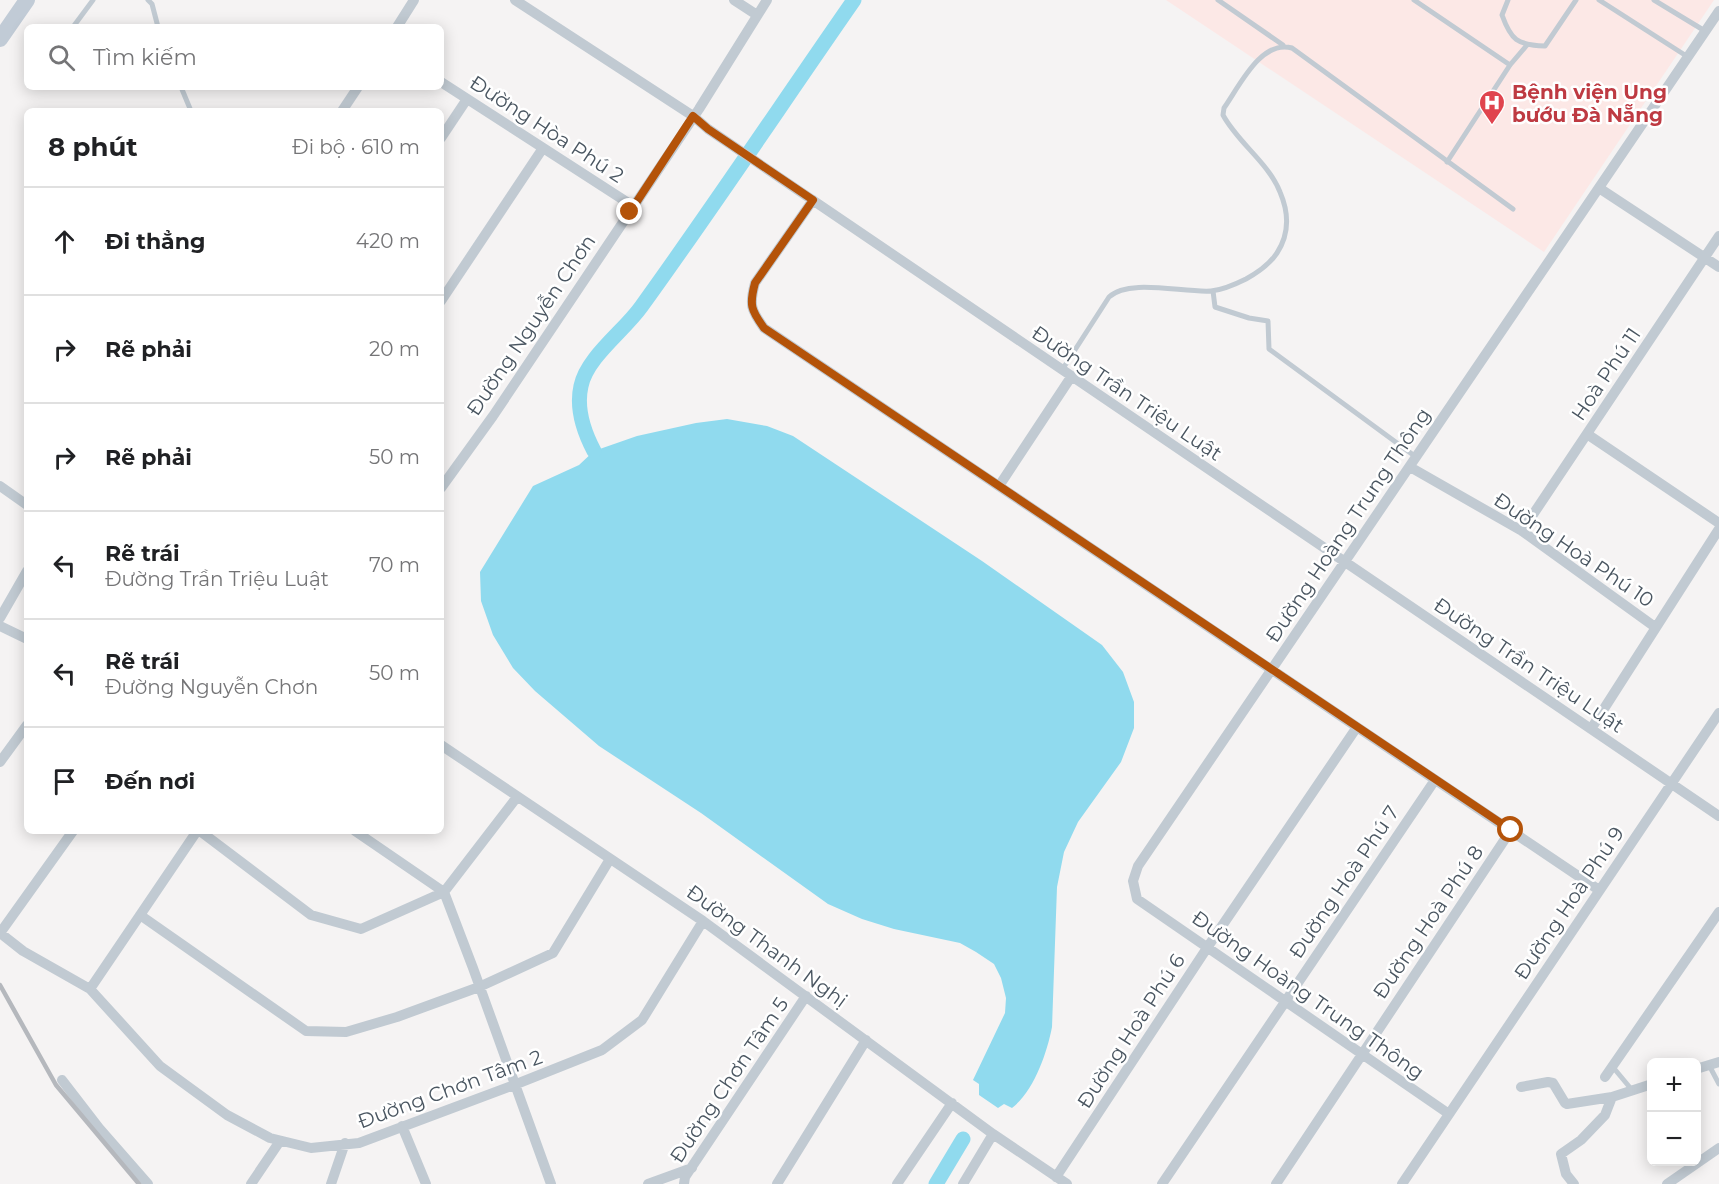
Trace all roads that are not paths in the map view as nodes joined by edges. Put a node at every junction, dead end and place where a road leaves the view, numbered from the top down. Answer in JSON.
{"nodes":[{"id":1,"x":27,"y":0,"type":"edge"},
{"id":2,"x":93,"y":0,"type":"edge"},
{"id":3,"x":148,"y":0,"type":"edge"},
{"id":4,"x":414,"y":0,"type":"edge"},
{"id":5,"x":515,"y":0,"type":"edge"},
{"id":6,"x":734,"y":0,"type":"edge"},
{"id":7,"x":767,"y":0,"type":"edge"},
{"id":8,"x":1218,"y":0,"type":"edge"},
{"id":9,"x":1414,"y":0,"type":"edge"},
{"id":10,"x":1508,"y":0,"type":"edge"},
{"id":11,"x":1576,"y":0,"type":"edge"},
{"id":12,"x":1599,"y":0,"type":"edge"},
{"id":13,"x":1654,"y":0,"type":"edge"},
{"id":14,"x":1719,"y":11,"type":"edge"},
{"id":15,"x":757,"y":15,"type":"junction"},
{"id":16,"x":75,"y":24,"type":"edge"},
{"id":17,"x":157,"y":24,"type":"edge"},
{"id":18,"x":399,"y":24,"type":"edge"},
{"id":19,"x":1715,"y":24,"type":"edge"},
{"id":20,"x":1705,"y":31,"type":"junction"},
{"id":21,"x":0,"y":39,"type":"edge"},
{"id":22,"x":1283,"y":45,"type":"junction"},
{"id":23,"x":1527,"y":45,"type":"junction"},
{"id":24,"x":1688,"y":57,"type":"junction"},
{"id":25,"x":1510,"y":65,"type":"junction"},
{"id":26,"x":444,"y":84,"type":"edge"},
{"id":27,"x":182,"y":90,"type":"edge"},
{"id":28,"x":356,"y":90,"type":"edge"},
{"id":29,"x":467,"y":99,"type":"junction"},
{"id":30,"x":190,"y":108,"type":"edge"},
{"id":31,"x":344,"y":108,"type":"edge"},
{"id":32,"x":693,"y":116,"type":"junction"},
{"id":33,"x":444,"y":134,"type":"edge"},
{"id":34,"x":543,"y":148,"type":"junction"},
{"id":35,"x":1447,"y":162,"type":"junction"},
{"id":36,"x":1599,"y":188,"type":"junction"},
{"id":37,"x":813,"y":200,"type":"junction"},
{"id":38,"x":633,"y":206,"type":"junction"},
{"id":39,"x":1513,"y":209,"type":"dead end"},
{"id":40,"x":1719,"y":236,"type":"edge"},
{"id":41,"x":1705,"y":258,"type":"junction"},
{"id":42,"x":1719,"y":267,"type":"edge"},
{"id":43,"x":1213,"y":291,"type":"junction"},
{"id":44,"x":444,"y":296,"type":"edge"},
{"id":45,"x":1067,"y":374,"type":"junction"},
{"id":46,"x":1587,"y":434,"type":"junction"},
{"id":47,"x":1413,"y":462,"type":"junction"},
{"id":48,"x":444,"y":484,"type":"edge"},
{"id":49,"x":0,"y":486,"type":"edge"},
{"id":50,"x":999,"y":486,"type":"junction"},
{"id":51,"x":24,"y":503,"type":"edge"},
{"id":52,"x":1719,"y":523,"type":"edge"},
{"id":53,"x":1719,"y":529,"type":"edge"},
{"id":54,"x":1522,"y":531,"type":"junction"},
{"id":55,"x":1344,"y":563,"type":"junction"},
{"id":56,"x":24,"y":576,"type":"edge"},
{"id":57,"x":0,"y":618,"type":"edge"},
{"id":58,"x":0,"y":626,"type":"edge"},
{"id":59,"x":1655,"y":627,"type":"junction"},
{"id":60,"x":24,"y":638,"type":"edge"},
{"id":61,"x":1272,"y":669,"type":"junction"},
{"id":62,"x":1719,"y":713,"type":"edge"},
{"id":63,"x":1357,"y":727,"type":"junction"},
{"id":64,"x":24,"y":729,"type":"edge"},
{"id":65,"x":1590,"y":729,"type":"junction"},
{"id":66,"x":444,"y":748,"type":"edge"},
{"id":67,"x":0,"y":762,"type":"edge"},
{"id":68,"x":1436,"y":780,"type":"junction"},
{"id":69,"x":1672,"y":783,"type":"junction"},
{"id":70,"x":517,"y":798,"type":"junction"},
{"id":71,"x":1719,"y":816,"type":"edge"},
{"id":72,"x":1511,"y":830,"type":"junction"},
{"id":73,"x":72,"y":834,"type":"edge"},
{"id":74,"x":197,"y":834,"type":"edge"},
{"id":75,"x":203,"y":834,"type":"edge"},
{"id":76,"x":359,"y":834,"type":"edge"},
{"id":77,"x":610,"y":859,"type":"junction"},
{"id":78,"x":1599,"y":890,"type":"junction"},
{"id":79,"x":444,"y":892,"type":"junction"},
{"id":80,"x":1719,"y":912,"type":"edge"},
{"id":81,"x":140,"y":915,"type":"junction"},
{"id":82,"x":703,"y":921,"type":"junction"},
{"id":83,"x":0,"y":933,"type":"edge"},
{"id":84,"x":1207,"y":948,"type":"junction"},
{"id":85,"x":479,"y":987,"type":"junction"},
{"id":86,"x":90,"y":989,"type":"junction"},
{"id":87,"x":806,"y":996,"type":"junction"},
{"id":88,"x":1285,"y":1002,"type":"junction"},
{"id":89,"x":866,"y":1040,"type":"junction"},
{"id":90,"x":1361,"y":1055,"type":"junction"},
{"id":91,"x":1714,"y":1064,"type":"edge"},
{"id":92,"x":1612,"y":1066,"type":"junction"},
{"id":93,"x":1605,"y":1077,"type":"dead end"},
{"id":94,"x":62,"y":1080,"type":"dead end"},
{"id":95,"x":1719,"y":1084,"type":"edge"},
{"id":96,"x":514,"y":1085,"type":"junction"},
{"id":97,"x":1647,"y":1086,"type":"edge"},
{"id":98,"x":1521,"y":1087,"type":"dead end"},
{"id":99,"x":1633,"y":1090,"type":"junction"},
{"id":100,"x":1612,"y":1097,"type":"junction"},
{"id":101,"x":952,"y":1103,"type":"junction"},
{"id":102,"x":1449,"y":1114,"type":"junction"},
{"id":103,"x":402,"y":1125,"type":"junction"},
{"id":104,"x":993,"y":1134,"type":"junction"},
{"id":105,"x":280,"y":1141,"type":"junction"},
{"id":106,"x":345,"y":1143,"type":"junction"},
{"id":107,"x":1719,"y":1148,"type":"edge"},
{"id":108,"x":692,"y":1168,"type":"junction"},
{"id":109,"x":1056,"y":1177,"type":"junction"},
{"id":110,"x":148,"y":1184,"type":"edge"},
{"id":111,"x":251,"y":1184,"type":"edge"},
{"id":112,"x":331,"y":1184,"type":"edge"},
{"id":113,"x":426,"y":1184,"type":"edge"},
{"id":114,"x":551,"y":1184,"type":"edge"},
{"id":115,"x":648,"y":1184,"type":"edge"},
{"id":116,"x":684,"y":1184,"type":"edge"},
{"id":117,"x":777,"y":1184,"type":"edge"},
{"id":118,"x":897,"y":1184,"type":"edge"},
{"id":119,"x":963,"y":1184,"type":"edge"},
{"id":120,"x":1067,"y":1184,"type":"edge"},
{"id":121,"x":1162,"y":1184,"type":"edge"},
{"id":122,"x":1276,"y":1184,"type":"edge"},
{"id":123,"x":1402,"y":1184,"type":"edge"},
{"id":124,"x":1574,"y":1184,"type":"edge"},
{"id":125,"x":1667,"y":1184,"type":"edge"}],
"edges":[{"from":1,"to":21,"type":"main road"},
{"from":2,"to":16,"type":"lane"},
{"from":3,"to":17,"type":"lane"},
{"from":4,"to":18,"type":"street"},
{"from":5,"to":32,"type":"street","name":"Đường Trần Triệu Luật"},
{"from":6,"to":15,"type":"street"},
{"from":7,"to":15,"type":"street","name":"Đường Nguyễn Chơn"},
{"from":8,"to":22,"type":"lane"},
{"from":9,"to":25,"type":"lane"},
{"from":10,"to":23,"type":"lane"},
{"from":11,"to":23,"type":"lane"},
{"from":12,"to":24,"type":"lane"},
{"from":13,"to":20,"type":"lane"},
{"from":14,"to":19,"type":"street","name":"Đường Hoàng Trung Thông"},
{"from":15,"to":32,"type":"street","name":"Đường Nguyễn Chơn"},
{"from":19,"to":20,"type":"street","name":"Đường Hoàng Trung Thông"},
{"from":20,"to":24,"type":"street","name":"Đường Hoàng Trung Thông"},
{"from":22,"to":35,"type":"lane"},
{"from":22,"to":43,"type":"lane"},
{"from":23,"to":25,"type":"lane"},
{"from":24,"to":36,"type":"street","name":"Đường Hoàng Trung Thông"},
{"from":25,"to":35,"type":"lane"},
{"from":26,"to":29,"type":"street","name":"Đường Hòa Phú 2"},
{"from":27,"to":30,"type":"lane"},
{"from":28,"to":31,"type":"street"},
{"from":29,"to":33,"type":"street"},
{"from":29,"to":34,"type":"street","name":"Đường Hòa Phú 2"},
{"from":32,"to":37,"type":"street","name":"Đường Trần Triệu Luật"},
{"from":32,"to":38,"type":"street","name":"Đường Nguyễn Chơn"},
{"from":34,"to":38,"type":"street","name":"Đường Hòa Phú 2"},
{"from":34,"to":44,"type":"street"},
{"from":35,"to":39,"type":"lane"},
{"from":36,"to":41,"type":"street"},
{"from":36,"to":47,"type":"street","name":"Đường Hoàng Trung Thông"},
{"from":37,"to":45,"type":"street","name":"Đường Trần Triệu Luật"},
{"from":37,"to":50,"type":"street"},
{"from":38,"to":48,"type":"street","name":"Đường Nguyễn Chơn"},
{"from":40,"to":41,"type":"street","name":"Hoà Phú 11"},
{"from":41,"to":42,"type":"street"},
{"from":41,"to":46,"type":"street","name":"Hoà Phú 11"},
{"from":43,"to":45,"type":"lane"},
{"from":43,"to":47,"type":"lane"},
{"from":45,"to":50,"type":"street"},
{"from":45,"to":55,"type":"street","name":"Đường Trần Triệu Luật"},
{"from":46,"to":52,"type":"street"},
{"from":46,"to":54,"type":"street","name":"Hoà Phú 11"},
{"from":47,"to":54,"type":"street","name":"Đường Hoà Phú 10"},
{"from":47,"to":55,"type":"street","name":"Đường Hoàng Trung Thông"},
{"from":49,"to":51,"type":"street"},
{"from":50,"to":61,"type":"street"},
{"from":53,"to":59,"type":"street","name":"Đường Hoà Phú 10"},
{"from":54,"to":59,"type":"street","name":"Đường Hoà Phú 10"},
{"from":55,"to":61,"type":"street","name":"Đường Hoàng Trung Thông"},
{"from":55,"to":65,"type":"street","name":"Đường Trần Triệu Luật"},
{"from":56,"to":57,"type":"street"},
{"from":58,"to":60,"type":"street"},
{"from":59,"to":65,"type":"street","name":"Đường Hoà Phú 10"},
{"from":61,"to":63,"type":"street"},
{"from":61,"to":84,"type":"street","name":"Đường Hoàng Trung Thông"},
{"from":62,"to":69,"type":"street","name":"Đường Hoà Phú 9"},
{"from":63,"to":68,"type":"street"},
{"from":63,"to":84,"type":"street","name":"Đường Hoà Phú 6"},
{"from":64,"to":67,"type":"street"},
{"from":65,"to":69,"type":"street","name":"Đường Trần Triệu Luật"},
{"from":66,"to":70,"type":"street","name":"Đường Thanh Nghị"},
{"from":68,"to":72,"type":"street"},
{"from":68,"to":88,"type":"street","name":"Đường Hoà Phú 7"},
{"from":69,"to":71,"type":"street","name":"Đường Trần Triệu Luật"},
{"from":69,"to":78,"type":"street","name":"Đường Hoà Phú 9"},
{"from":70,"to":77,"type":"street","name":"Đường Thanh Nghị"},
{"from":70,"to":79,"type":"street"},
{"from":72,"to":78,"type":"street"},
{"from":72,"to":90,"type":"street","name":"Đường Hoà Phú 8"},
{"from":73,"to":83,"type":"street"},
{"from":74,"to":81,"type":"street"},
{"from":75,"to":79,"type":"street"},
{"from":76,"to":79,"type":"street"},
{"from":77,"to":82,"type":"street","name":"Đường Thanh Nghị"},
{"from":77,"to":85,"type":"street"},
{"from":78,"to":102,"type":"street","name":"Đường Hoà Phú 9"},
{"from":79,"to":85,"type":"street"},
{"from":80,"to":92,"type":"street"},
{"from":81,"to":85,"type":"street"},
{"from":81,"to":86,"type":"street"},
{"from":82,"to":87,"type":"street","name":"Đường Thanh Nghị"},
{"from":82,"to":96,"type":"street","name":"Đường Chơn Tâm 2"},
{"from":83,"to":86,"type":"street","name":"Đường Chơn Tâm 2"},
{"from":84,"to":88,"type":"street","name":"Đường Hoàng Trung Thông"},
{"from":84,"to":109,"type":"street","name":"Đường Hoà Phú 6"},
{"from":85,"to":96,"type":"street"},
{"from":86,"to":105,"type":"street","name":"Đường Chơn Tâm 2"},
{"from":87,"to":89,"type":"street","name":"Đường Thanh Nghị"},
{"from":87,"to":108,"type":"street","name":"Đường Chơn Tâm 5"},
{"from":88,"to":90,"type":"street","name":"Đường Hoàng Trung Thông"},
{"from":88,"to":121,"type":"street","name":"Đường Hoà Phú 7"},
{"from":89,"to":101,"type":"street","name":"Đường Thanh Nghị"},
{"from":89,"to":117,"type":"street"},
{"from":90,"to":102,"type":"street","name":"Đường Hoàng Trung Thông"},
{"from":90,"to":122,"type":"street","name":"Đường Hoà Phú 8"},
{"from":91,"to":95,"type":"lane"},
{"from":92,"to":93,"type":"street"},
{"from":92,"to":99,"type":"lane"},
{"from":94,"to":110,"type":"street"},
{"from":96,"to":103,"type":"street","name":"Đường Chơn Tâm 2"},
{"from":96,"to":114,"type":"street"},
{"from":97,"to":99,"type":"street"},
{"from":98,"to":100,"type":"street"},
{"from":99,"to":100,"type":"street"},
{"from":100,"to":124,"type":"street"},
{"from":101,"to":104,"type":"street","name":"Đường Thanh Nghị"},
{"from":101,"to":118,"type":"street"},
{"from":102,"to":123,"type":"street","name":"Đường Hoà Phú 9"},
{"from":103,"to":106,"type":"street","name":"Đường Chơn Tâm 2"},
{"from":103,"to":113,"type":"street"},
{"from":104,"to":109,"type":"street","name":"Đường Thanh Nghị"},
{"from":104,"to":119,"type":"street"},
{"from":105,"to":106,"type":"street","name":"Đường Chơn Tâm 2"},
{"from":105,"to":111,"type":"street"},
{"from":106,"to":112,"type":"street"},
{"from":107,"to":125,"type":"street"},
{"from":108,"to":115,"type":"street"},
{"from":108,"to":116,"type":"street","name":"Đường Chơn Tâm 5"},
{"from":109,"to":120,"type":"street","name":"Đường Thanh Nghị"}]}
